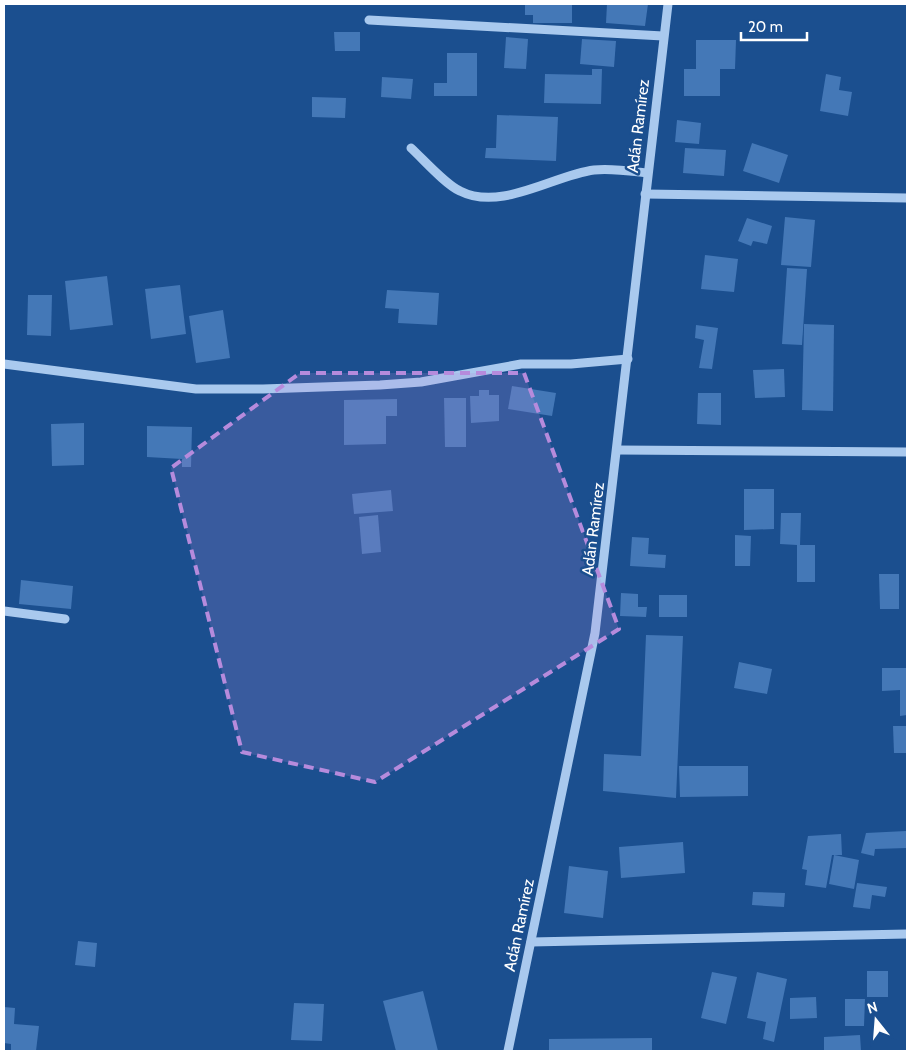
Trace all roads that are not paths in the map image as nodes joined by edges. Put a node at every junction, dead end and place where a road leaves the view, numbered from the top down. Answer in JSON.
{"nodes":[{"id":1,"x":668,"y":4,"type":"edge"},
{"id":2,"x":369,"y":20,"type":"dead end"},
{"id":3,"x":663,"y":36,"type":"junction"},
{"id":4,"x":411,"y":148,"type":"dead end"},
{"id":5,"x":648,"y":173,"type":"junction"},
{"id":6,"x":646,"y":194,"type":"junction"},
{"id":7,"x":907,"y":198,"type":"edge"},
{"id":8,"x":628,"y":359,"type":"junction"},
{"id":9,"x":4,"y":364,"type":"edge"},
{"id":10,"x":617,"y":450,"type":"junction"},
{"id":11,"x":907,"y":452,"type":"edge"},
{"id":12,"x":4,"y":611,"type":"edge"},
{"id":13,"x":65,"y":619,"type":"dead end"},
{"id":14,"x":907,"y":934,"type":"edge"},
{"id":15,"x":531,"y":942,"type":"junction"},
{"id":16,"x":508,"y":1051,"type":"edge"}],
"edges":[{"from":1,"to":3,"type":"street","name":"Adán Ramírez"},
{"from":2,"to":3,"type":"street"},
{"from":3,"to":5,"type":"street","name":"Adán Ramírez"},
{"from":4,"to":5,"type":"street"},
{"from":5,"to":6,"type":"street","name":"Adán Ramírez"},
{"from":6,"to":7,"type":"street"},
{"from":6,"to":8,"type":"street","name":"Adán Ramírez"},
{"from":8,"to":9,"type":"street"},
{"from":8,"to":10,"type":"street","name":"Adán Ramírez"},
{"from":10,"to":11,"type":"street"},
{"from":10,"to":15,"type":"street","name":"Adán Ramírez"},
{"from":12,"to":13,"type":"street"},
{"from":14,"to":15,"type":"street"},
{"from":15,"to":16,"type":"street","name":"Adán Ramírez"}]}
